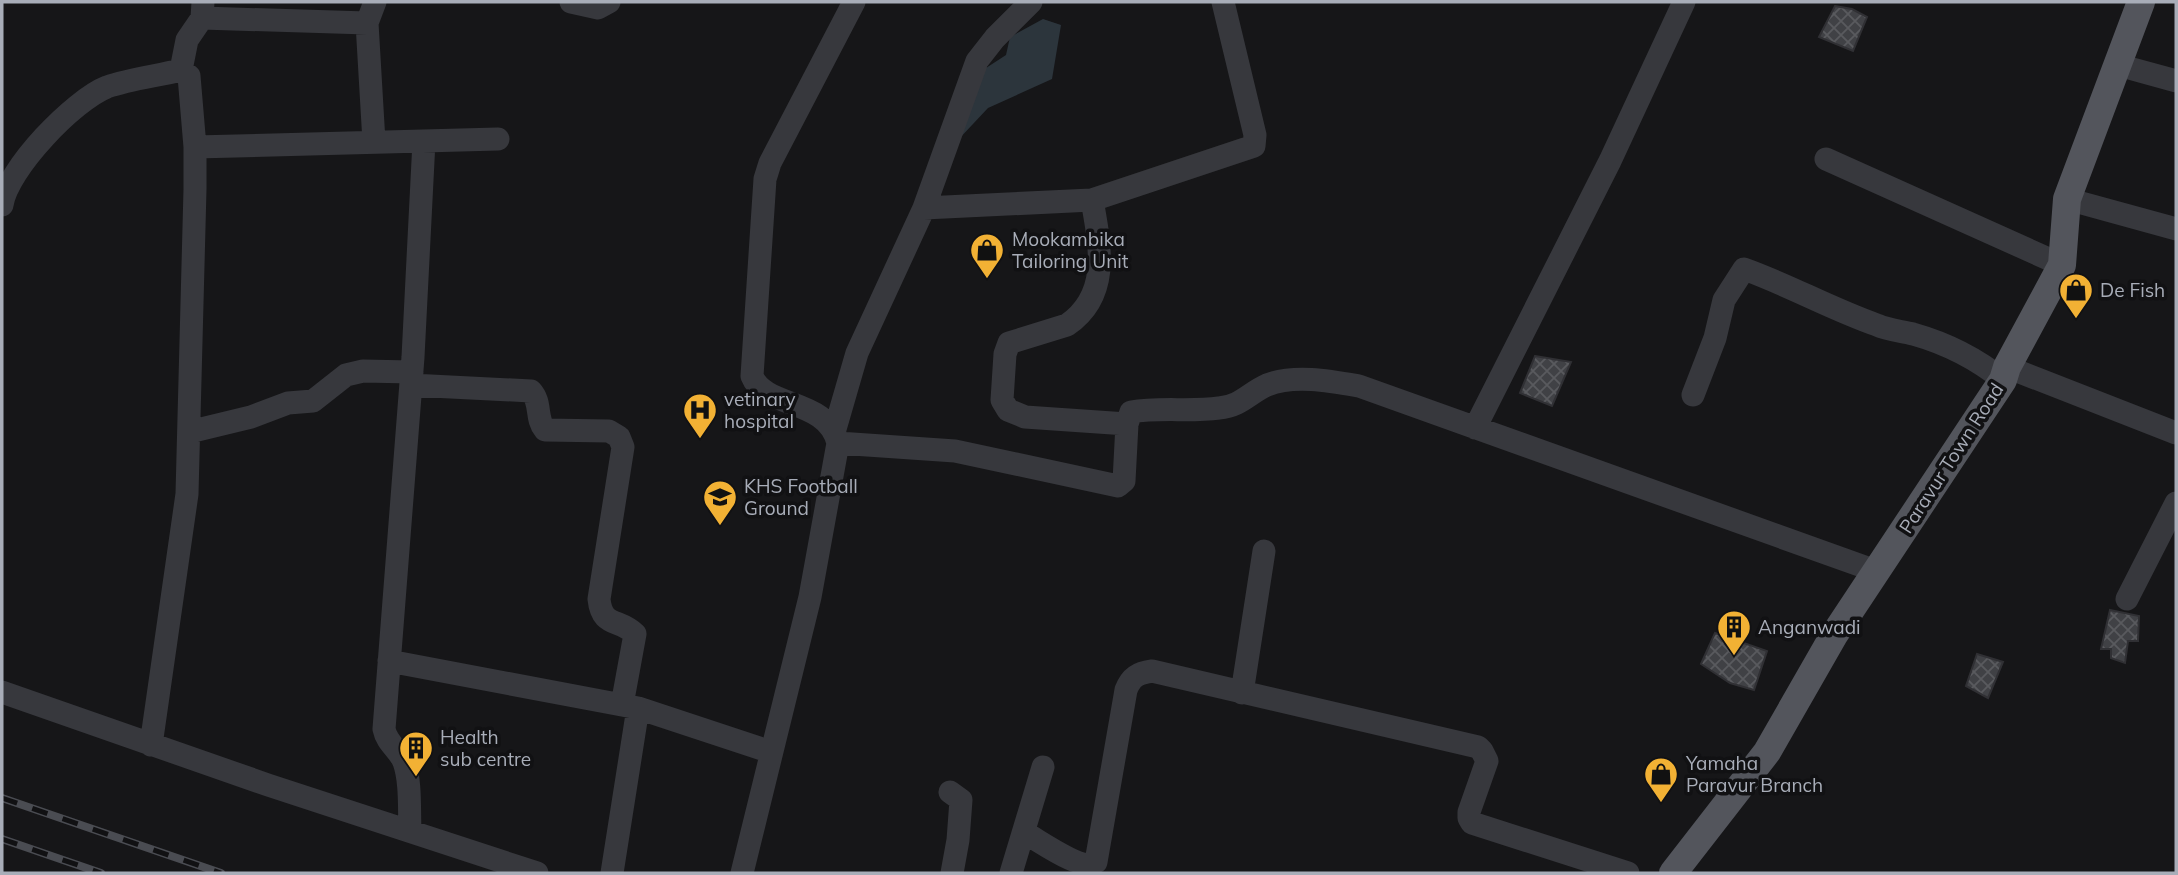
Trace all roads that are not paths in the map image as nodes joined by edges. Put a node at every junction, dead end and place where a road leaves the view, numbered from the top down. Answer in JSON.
{"nodes":[{"id":1,"x":572,"y":2,"type":"edge"},
{"id":2,"x":609,"y":2,"type":"edge"},
{"id":3,"x":854,"y":2,"type":"edge"},
{"id":4,"x":1031,"y":2,"type":"edge"},
{"id":5,"x":1223,"y":2,"type":"edge"},
{"id":6,"x":1684,"y":2,"type":"edge"},
{"id":7,"x":2141,"y":2,"type":"edge"},
{"id":8,"x":202,"y":10,"type":"edge"},
{"id":9,"x":371,"y":12,"type":"edge"},
{"id":10,"x":2118,"y":65,"type":"junction"},
{"id":11,"x":181,"y":70,"type":"junction"},
{"id":12,"x":2176,"y":81,"type":"edge"},
{"id":13,"x":498,"y":139,"type":"dead end"},
{"id":14,"x":424,"y":141,"type":"junction"},
{"id":15,"x":374,"y":142,"type":"junction"},
{"id":16,"x":195,"y":147,"type":"junction"},
{"id":17,"x":1826,"y":159,"type":"dead end"},
{"id":18,"x":2067,"y":199,"type":"junction"},
{"id":19,"x":1093,"y":200,"type":"junction"},
{"id":20,"x":2,"y":205,"type":"edge"},
{"id":21,"x":923,"y":208,"type":"junction"},
{"id":22,"x":2176,"y":229,"type":"edge"},
{"id":23,"x":2062,"y":265,"type":"junction"},
{"id":24,"x":2005,"y":374,"type":"junction"},
{"id":25,"x":412,"y":378,"type":"junction"},
{"id":26,"x":1693,"y":395,"type":"dead end"},
{"id":27,"x":1127,"y":424,"type":"junction"},
{"id":28,"x":1475,"y":428,"type":"junction"},
{"id":29,"x":189,"y":432,"type":"junction"},
{"id":30,"x":2176,"y":433,"type":"edge"},
{"id":31,"x":836,"y":436,"type":"junction"},
{"id":32,"x":2176,"y":503,"type":"edge"},
{"id":33,"x":1264,"y":551,"type":"dead end"},
{"id":34,"x":1876,"y":571,"type":"junction"},
{"id":35,"x":2127,"y":598,"type":"dead end"},
{"id":36,"x":389,"y":661,"type":"junction"},
{"id":37,"x":2,"y":692,"type":"edge"},
{"id":38,"x":1242,"y":693,"type":"junction"},
{"id":39,"x":630,"y":706,"type":"junction"},
{"id":40,"x":151,"y":745,"type":"junction"},
{"id":41,"x":771,"y":752,"type":"junction"},
{"id":42,"x":1043,"y":767,"type":"dead end"},
{"id":43,"x":950,"y":792,"type":"dead end"},
{"id":44,"x":410,"y":830,"type":"junction"},
{"id":45,"x":1025,"y":833,"type":"junction"},
{"id":46,"x":537,"y":873,"type":"edge"},
{"id":47,"x":612,"y":873,"type":"edge"},
{"id":48,"x":742,"y":873,"type":"edge"},
{"id":49,"x":952,"y":873,"type":"edge"},
{"id":50,"x":1011,"y":873,"type":"edge"},
{"id":51,"x":1629,"y":873,"type":"edge"},
{"id":52,"x":1673,"y":873,"type":"edge"}],
"edges":[{"from":1,"to":2,"type":"street"},
{"from":3,"to":31,"type":"street"},
{"from":4,"to":21,"type":"street"},
{"from":5,"to":19,"type":"street"},
{"from":6,"to":28,"type":"street"},
{"from":7,"to":10,"type":"main road","name":"Paravur Town Road"},
{"from":8,"to":9,"type":"street"},
{"from":8,"to":11,"type":"street"},
{"from":9,"to":15,"type":"street"},
{"from":10,"to":12,"type":"street"},
{"from":10,"to":18,"type":"main road","name":"Paravur Town Road"},
{"from":11,"to":16,"type":"street"},
{"from":11,"to":20,"type":"street"},
{"from":13,"to":14,"type":"street"},
{"from":14,"to":15,"type":"street"},
{"from":14,"to":25,"type":"street"},
{"from":15,"to":16,"type":"street"},
{"from":16,"to":29,"type":"street"},
{"from":17,"to":23,"type":"street"},
{"from":18,"to":22,"type":"street"},
{"from":18,"to":23,"type":"main road","name":"Paravur Town Road"},
{"from":19,"to":21,"type":"street"},
{"from":19,"to":27,"type":"street"},
{"from":21,"to":31,"type":"street"},
{"from":23,"to":24,"type":"main road","name":"Paravur Town Road"},
{"from":24,"to":26,"type":"street"},
{"from":24,"to":30,"type":"street"},
{"from":24,"to":34,"type":"main road","name":"Paravur Town Road"},
{"from":25,"to":29,"type":"street"},
{"from":25,"to":36,"type":"street"},
{"from":25,"to":39,"type":"street"},
{"from":27,"to":28,"type":"street"},
{"from":27,"to":31,"type":"street"},
{"from":28,"to":34,"type":"street"},
{"from":29,"to":40,"type":"street"},
{"from":31,"to":41,"type":"street"},
{"from":32,"to":35,"type":"street"},
{"from":33,"to":38,"type":"street"},
{"from":34,"to":52,"type":"main road","name":"Paravur Town Road"},
{"from":36,"to":39,"type":"street"},
{"from":36,"to":44,"type":"street"},
{"from":37,"to":40,"type":"street"},
{"from":38,"to":45,"type":"street"},
{"from":38,"to":51,"type":"street"},
{"from":39,"to":41,"type":"street"},
{"from":39,"to":47,"type":"street"},
{"from":40,"to":44,"type":"street"},
{"from":41,"to":48,"type":"street"},
{"from":42,"to":45,"type":"street"},
{"from":43,"to":49,"type":"street"},
{"from":44,"to":46,"type":"street"},
{"from":45,"to":50,"type":"street"}]}
